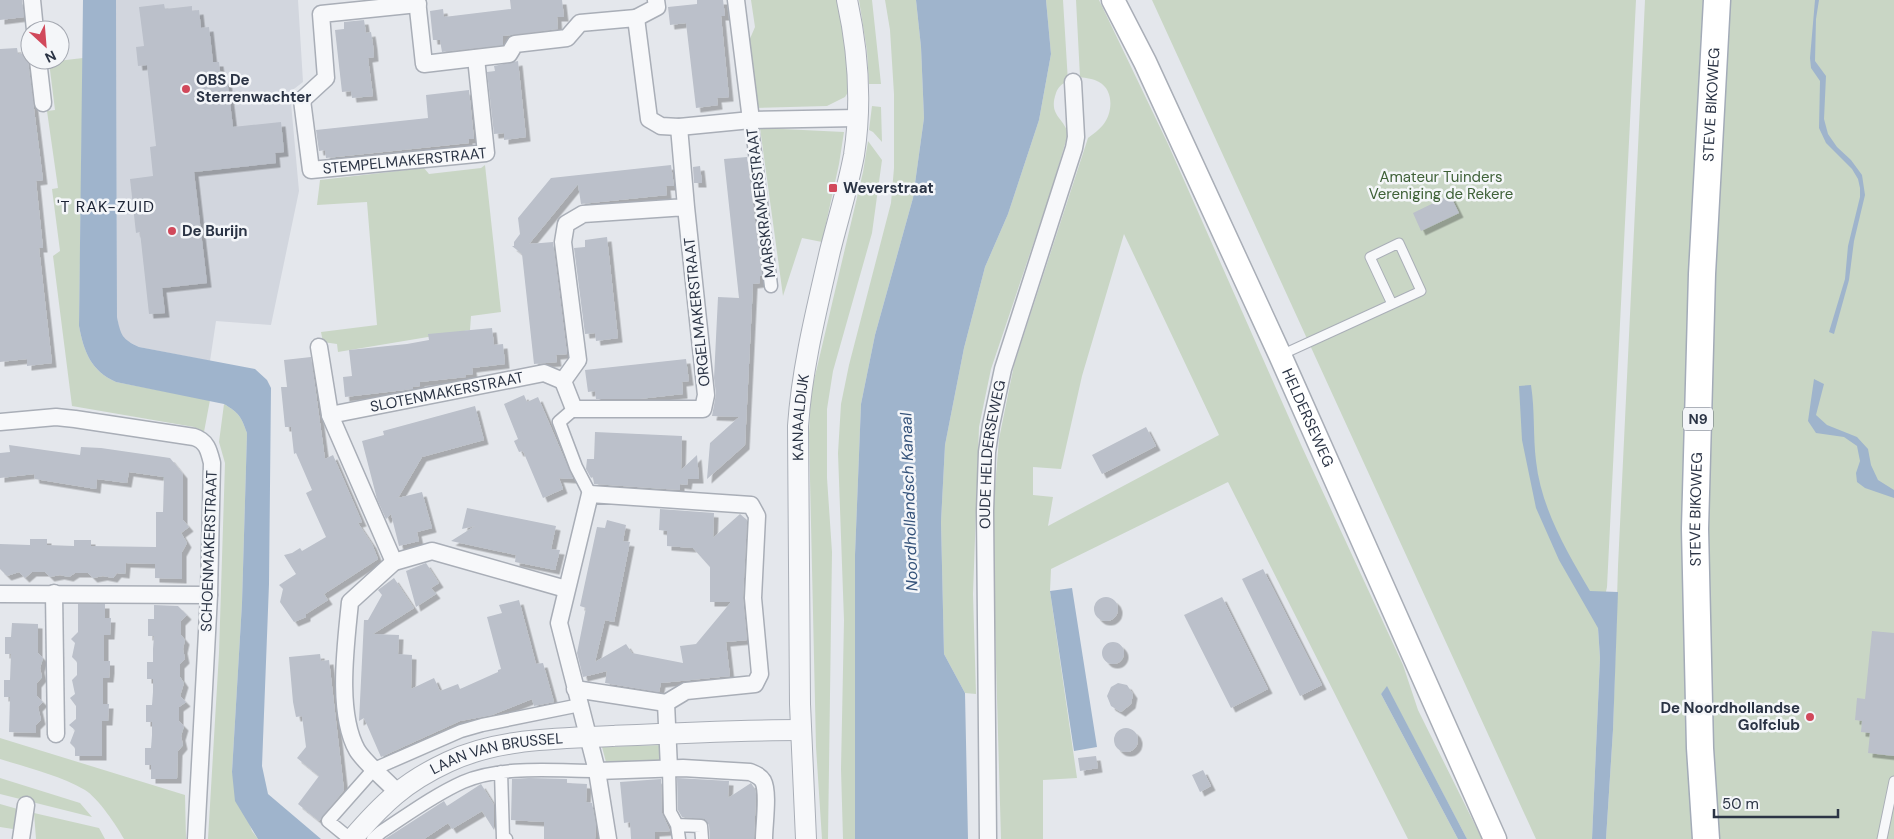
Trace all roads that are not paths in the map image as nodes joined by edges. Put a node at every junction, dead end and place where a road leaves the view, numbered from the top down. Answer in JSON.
{"nodes":[{"id":1,"x":32,"y":0,"type":"edge"},
{"id":2,"x":656,"y":0,"type":"edge"},
{"id":3,"x":736,"y":0,"type":"edge"},
{"id":4,"x":847,"y":0,"type":"edge"},
{"id":5,"x":1113,"y":0,"type":"edge"},
{"id":6,"x":1717,"y":0,"type":"edge"},
{"id":7,"x":418,"y":2,"type":"edge"},
{"id":8,"x":636,"y":18,"type":"junction"},
{"id":9,"x":34,"y":20,"type":"edge"},
{"id":10,"x":476,"y":58,"type":"junction"},
{"id":11,"x":39,"y":70,"type":"edge"},
{"id":12,"x":1072,"y":82,"type":"dead end"},
{"id":13,"x":42,"y":103,"type":"dead end"},
{"id":14,"x":857,"y":118,"type":"junction"},
{"id":15,"x":751,"y":120,"type":"junction"},
{"id":16,"x":679,"y":127,"type":"junction"},
{"id":17,"x":686,"y":207,"type":"junction"},
{"id":18,"x":771,"y":286,"type":"dead end"},
{"id":19,"x":1392,"y":304,"type":"junction"},
{"id":20,"x":320,"y":347,"type":"dead end"},
{"id":21,"x":1280,"y":355,"type":"junction"},
{"id":22,"x":562,"y":381,"type":"junction"},
{"id":23,"x":574,"y":409,"type":"junction"},
{"id":24,"x":330,"y":415,"type":"junction"},
{"id":25,"x":0,"y":422,"type":"edge"},
{"id":26,"x":590,"y":494,"type":"junction"},
{"id":27,"x":394,"y":562,"type":"junction"},
{"id":28,"x":566,"y":588,"type":"junction"},
{"id":29,"x":54,"y":593,"type":"junction"},
{"id":30,"x":0,"y":594,"type":"edge"},
{"id":31,"x":209,"y":595,"type":"junction"},
{"id":32,"x":578,"y":697,"type":"junction"},
{"id":33,"x":666,"y":703,"type":"junction"},
{"id":34,"x":800,"y":730,"type":"junction"},
{"id":35,"x":668,"y":733,"type":"junction"},
{"id":36,"x":56,"y":734,"type":"dead end"},
{"id":37,"x":589,"y":737,"type":"junction"},
{"id":38,"x":374,"y":768,"type":"junction"},
{"id":39,"x":669,"y":768,"type":"junction"},
{"id":40,"x":597,"y":771,"type":"junction"},
{"id":41,"x":501,"y":772,"type":"junction"},
{"id":42,"x":1894,"y":781,"type":"edge"},
{"id":43,"x":397,"y":792,"type":"junction"},
{"id":44,"x":26,"y":804,"type":"dead end"},
{"id":45,"x":677,"y":825,"type":"junction"},
{"id":46,"x":21,"y":839,"type":"edge"},
{"id":47,"x":196,"y":839,"type":"edge"},
{"id":48,"x":351,"y":839,"type":"edge"},
{"id":49,"x":373,"y":839,"type":"edge"},
{"id":50,"x":506,"y":839,"type":"edge"},
{"id":51,"x":608,"y":839,"type":"edge"},
{"id":52,"x":679,"y":839,"type":"edge"},
{"id":53,"x":702,"y":839,"type":"edge"},
{"id":54,"x":764,"y":839,"type":"edge"},
{"id":55,"x":806,"y":839,"type":"edge"},
{"id":56,"x":988,"y":839,"type":"edge"},
{"id":57,"x":1495,"y":839,"type":"edge"},
{"id":58,"x":1706,"y":839,"type":"edge"},
{"id":59,"x":1882,"y":839,"type":"edge"}],
"edges":[{"from":1,"to":9,"type":"street"},
{"from":2,"to":8,"type":"street"},
{"from":3,"to":15,"type":"street"},
{"from":4,"to":14,"type":"street","name":"KANAALDIJK"},
{"from":5,"to":21,"type":"main road","name":"HELDERSEWEG"},
{"from":6,"to":58,"type":"main road","name":"STEVE BIKOWEG","number":"N9"},
{"from":7,"to":10,"type":"street"},
{"from":7,"to":10,"type":"street","name":"STEMPELMAKERSTRAAT"},
{"from":8,"to":10,"type":"street"},
{"from":8,"to":16,"type":"street"},
{"from":11,"to":13,"type":"street"},
{"from":12,"to":56,"type":"street","name":"OUDE HELDERSEWEG"},
{"from":14,"to":15,"type":"street"},
{"from":14,"to":34,"type":"street","name":"KANAALDIJK"},
{"from":15,"to":16,"type":"street"},
{"from":15,"to":18,"type":"street","name":"MARSKRAMERSTRAAT"},
{"from":16,"to":17,"type":"street","name":"ORGELMAKERSTRAAT"},
{"from":17,"to":22,"type":"street"},
{"from":17,"to":23,"type":"street","name":"ORGELMAKERSTRAAT"},
{"from":19,"to":19,"type":"lane"},
{"from":19,"to":21,"type":"lane"},
{"from":20,"to":24,"type":"street"},
{"from":21,"to":57,"type":"main road","name":"HELDERSEWEG"},
{"from":22,"to":23,"type":"street"},
{"from":22,"to":24,"type":"street","name":"SLOTENMAKERSTRAAT"},
{"from":23,"to":26,"type":"street"},
{"from":24,"to":27,"type":"street"},
{"from":25,"to":31,"type":"street","name":"SCHOENMAKERSTRAAT"},
{"from":26,"to":28,"type":"street"},
{"from":26,"to":33,"type":"street"},
{"from":27,"to":28,"type":"street"},
{"from":27,"to":38,"type":"street"},
{"from":28,"to":32,"type":"street"},
{"from":29,"to":30,"type":"street"},
{"from":29,"to":31,"type":"street"},
{"from":29,"to":36,"type":"street"},
{"from":31,"to":47,"type":"street","name":"SCHOENMAKERSTRAAT"},
{"from":32,"to":33,"type":"street","name":"LAAN VAN BRUSSEL"},
{"from":32,"to":37,"type":"street"},
{"from":32,"to":38,"type":"street","name":"LAAN VAN BRUSSEL"},
{"from":33,"to":35,"type":"street"},
{"from":34,"to":35,"type":"street","name":"LAAN VAN BRUSSEL"},
{"from":34,"to":55,"type":"street","name":"KANAALDIJK"},
{"from":35,"to":37,"type":"street","name":"LAAN VAN BRUSSEL"},
{"from":35,"to":39,"type":"street"},
{"from":37,"to":40,"type":"street"},
{"from":37,"to":43,"type":"street","name":"LAAN VAN BRUSSEL"},
{"from":38,"to":43,"type":"street"},
{"from":38,"to":48,"type":"street","name":"LAAN VAN BRUSSEL"},
{"from":39,"to":40,"type":"street","name":"LAAN VAN BRUSSEL"},
{"from":39,"to":45,"type":"street"},
{"from":39,"to":54,"type":"street","name":"LAAN VAN BRUSSEL"},
{"from":40,"to":41,"type":"street","name":"LAAN VAN BRUSSEL"},
{"from":40,"to":51,"type":"street"},
{"from":41,"to":49,"type":"street","name":"LAAN VAN BRUSSEL"},
{"from":41,"to":50,"type":"street"},
{"from":42,"to":59,"type":"lane"},
{"from":43,"to":48,"type":"street","name":"LAAN VAN BRUSSEL"},
{"from":44,"to":46,"type":"street"},
{"from":45,"to":52,"type":"street"},
{"from":45,"to":53,"type":"street"}]}
